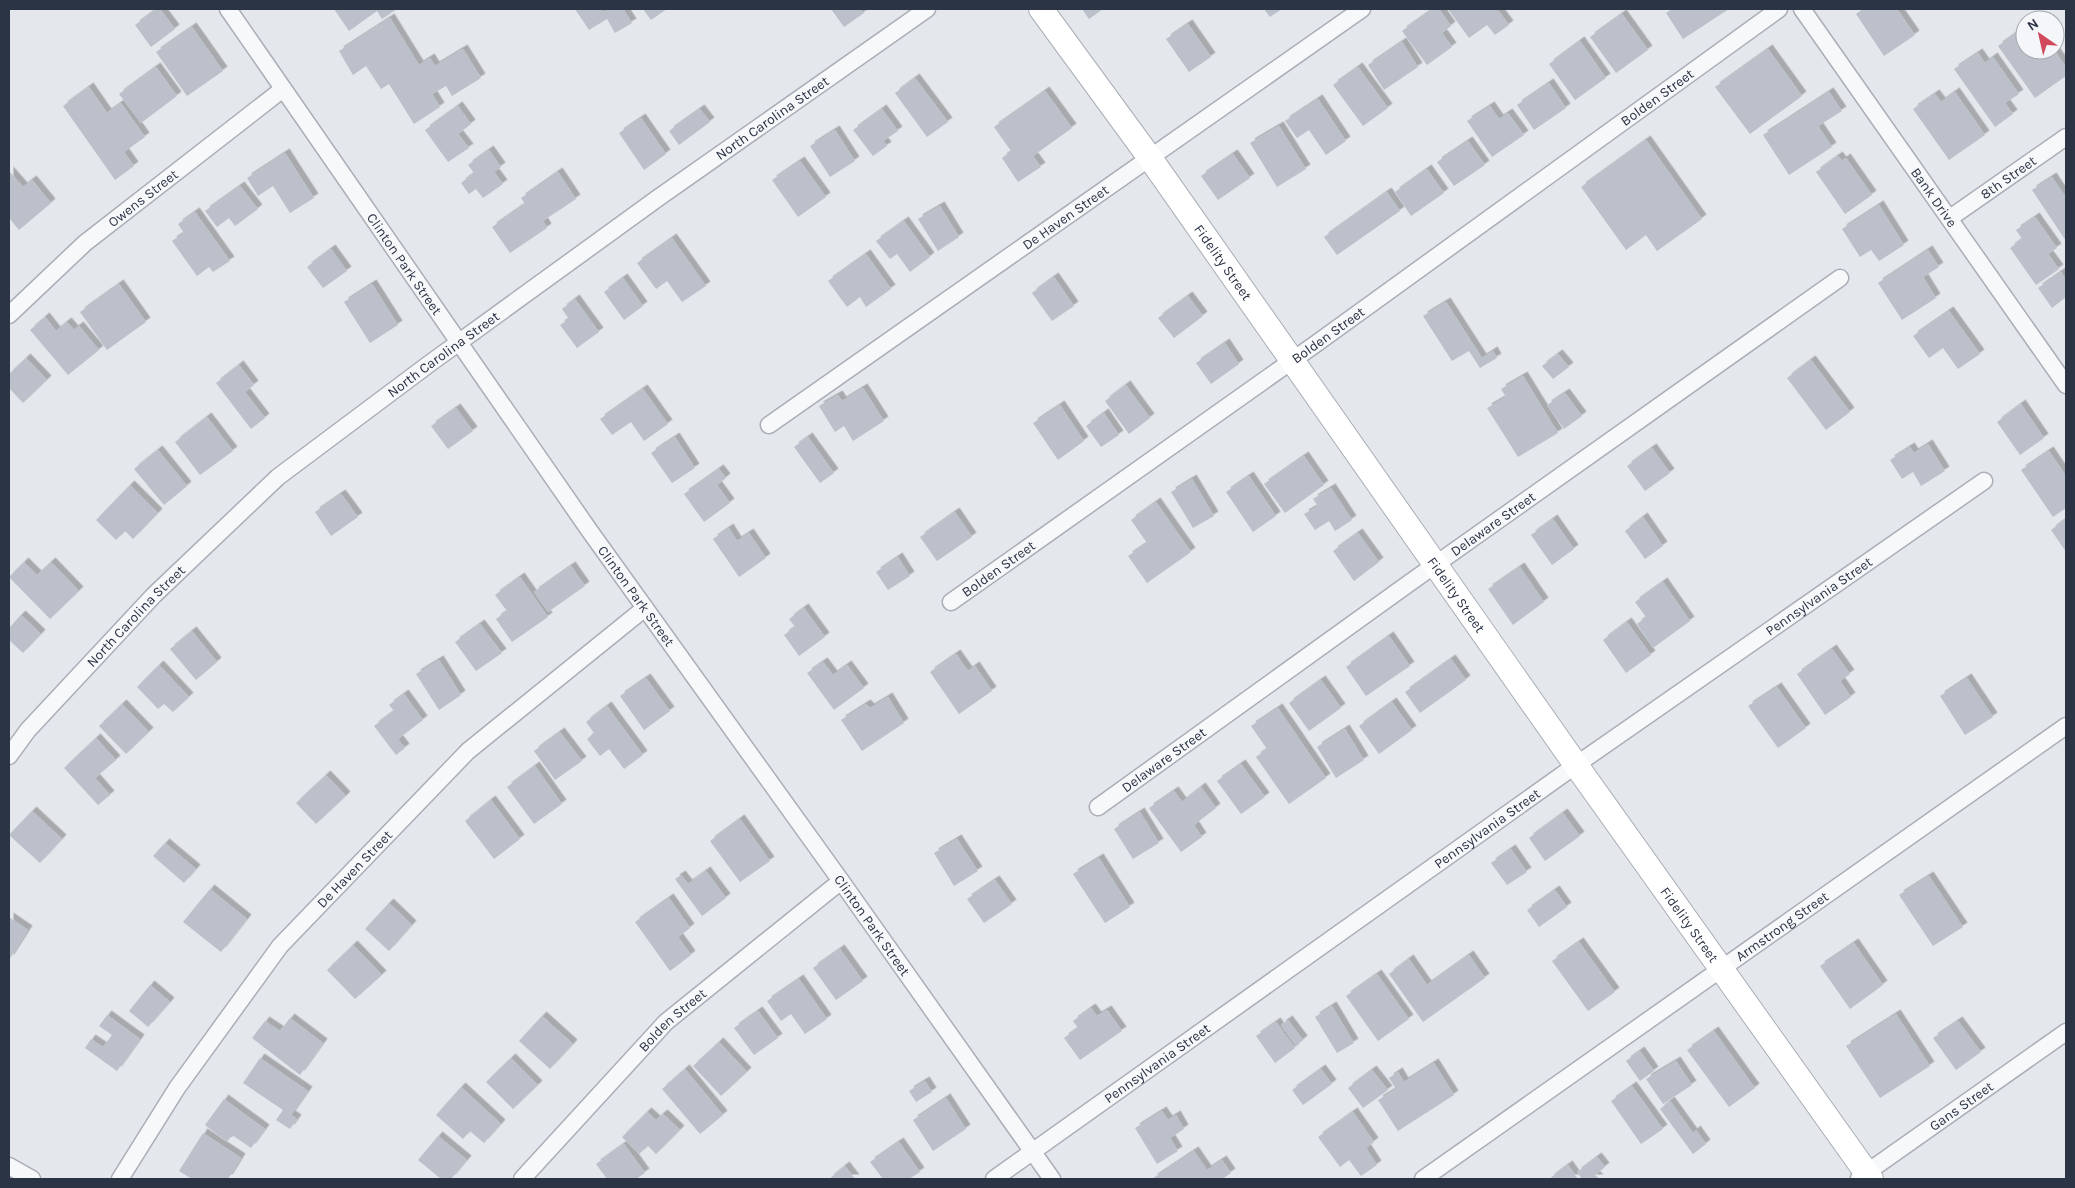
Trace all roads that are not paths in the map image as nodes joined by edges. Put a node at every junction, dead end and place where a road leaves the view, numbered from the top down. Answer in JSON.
{"nodes":[{"id":1,"x":228,"y":9,"type":"edge"},
{"id":2,"x":927,"y":9,"type":"edge"},
{"id":3,"x":1041,"y":9,"type":"edge"},
{"id":4,"x":1362,"y":9,"type":"edge"},
{"id":5,"x":1779,"y":9,"type":"edge"},
{"id":6,"x":1802,"y":9,"type":"edge"},
{"id":7,"x":284,"y":89,"type":"junction"},
{"id":8,"x":2066,"y":137,"type":"edge"},
{"id":9,"x":1150,"y":158,"type":"junction"},
{"id":10,"x":1950,"y":218,"type":"junction"},
{"id":11,"x":1840,"y":278,"type":"dead end"},
{"id":12,"x":9,"y":315,"type":"edge"},
{"id":13,"x":460,"y":343,"type":"junction"},
{"id":14,"x":1293,"y":360,"type":"junction"},
{"id":15,"x":2066,"y":385,"type":"edge"},
{"id":16,"x":769,"y":425,"type":"dead end"},
{"id":17,"x":1984,"y":482,"type":"dead end"},
{"id":18,"x":1436,"y":564,"type":"junction"},
{"id":19,"x":951,"y":602,"type":"dead end"},
{"id":20,"x":645,"y":608,"type":"junction"},
{"id":21,"x":2066,"y":726,"type":"edge"},
{"id":22,"x":9,"y":756,"type":"edge"},
{"id":23,"x":1576,"y":765,"type":"junction"},
{"id":24,"x":1098,"y":807,"type":"dead end"},
{"id":25,"x":841,"y":881,"type":"junction"},
{"id":26,"x":1720,"y":970,"type":"junction"},
{"id":27,"x":2066,"y":1032,"type":"edge"},
{"id":28,"x":1032,"y":1151,"type":"junction"},
{"id":29,"x":9,"y":1166,"type":"edge"},
{"id":30,"x":1865,"y":1177,"type":"edge"},
{"id":31,"x":32,"y":1179,"type":"edge"},
{"id":32,"x":120,"y":1179,"type":"edge"},
{"id":33,"x":522,"y":1179,"type":"edge"},
{"id":34,"x":994,"y":1179,"type":"edge"},
{"id":35,"x":1052,"y":1179,"type":"edge"},
{"id":36,"x":1422,"y":1179,"type":"edge"}],
"edges":[{"from":1,"to":7,"type":"street","name":"Clinton Park Street"},
{"from":2,"to":13,"type":"street","name":"North Carolina Street"},
{"from":3,"to":9,"type":"main road","name":"Fidelity Street"},
{"from":4,"to":9,"type":"street","name":"De Haven Street"},
{"from":5,"to":14,"type":"street","name":"Bolden Street"},
{"from":6,"to":10,"type":"street","name":"Bank Drive"},
{"from":7,"to":12,"type":"street","name":"Owens Street"},
{"from":7,"to":13,"type":"street","name":"Clinton Park Street"},
{"from":8,"to":10,"type":"street","name":"8th Street"},
{"from":9,"to":14,"type":"main road","name":"Fidelity Street"},
{"from":9,"to":16,"type":"street","name":"De Haven Street"},
{"from":10,"to":15,"type":"street","name":"Bank Drive"},
{"from":11,"to":18,"type":"street","name":"Delaware Street"},
{"from":13,"to":20,"type":"street","name":"Clinton Park Street"},
{"from":13,"to":22,"type":"street","name":"North Carolina Street"},
{"from":14,"to":18,"type":"main road","name":"Fidelity Street"},
{"from":14,"to":19,"type":"street","name":"Bolden Street"},
{"from":17,"to":23,"type":"street","name":"Pennsylvania Street"},
{"from":18,"to":23,"type":"main road","name":"Fidelity Street"},
{"from":18,"to":24,"type":"street","name":"Delaware Street"},
{"from":20,"to":25,"type":"street","name":"Clinton Park Street"},
{"from":20,"to":32,"type":"street","name":"De Haven Street"},
{"from":21,"to":26,"type":"street","name":"Armstrong Street"},
{"from":23,"to":26,"type":"main road","name":"Fidelity Street"},
{"from":23,"to":28,"type":"street","name":"Pennsylvania Street"},
{"from":25,"to":28,"type":"street","name":"Clinton Park Street"},
{"from":25,"to":33,"type":"street","name":"Bolden Street"},
{"from":26,"to":30,"type":"main road","name":"Fidelity Street"},
{"from":26,"to":36,"type":"street","name":"Armstrong Street"},
{"from":27,"to":30,"type":"street","name":"Gans Street"},
{"from":28,"to":34,"type":"street","name":"Pennsylvania Street"},
{"from":28,"to":35,"type":"street","name":"Clinton Park Street"},
{"from":29,"to":31,"type":"street"}]}
